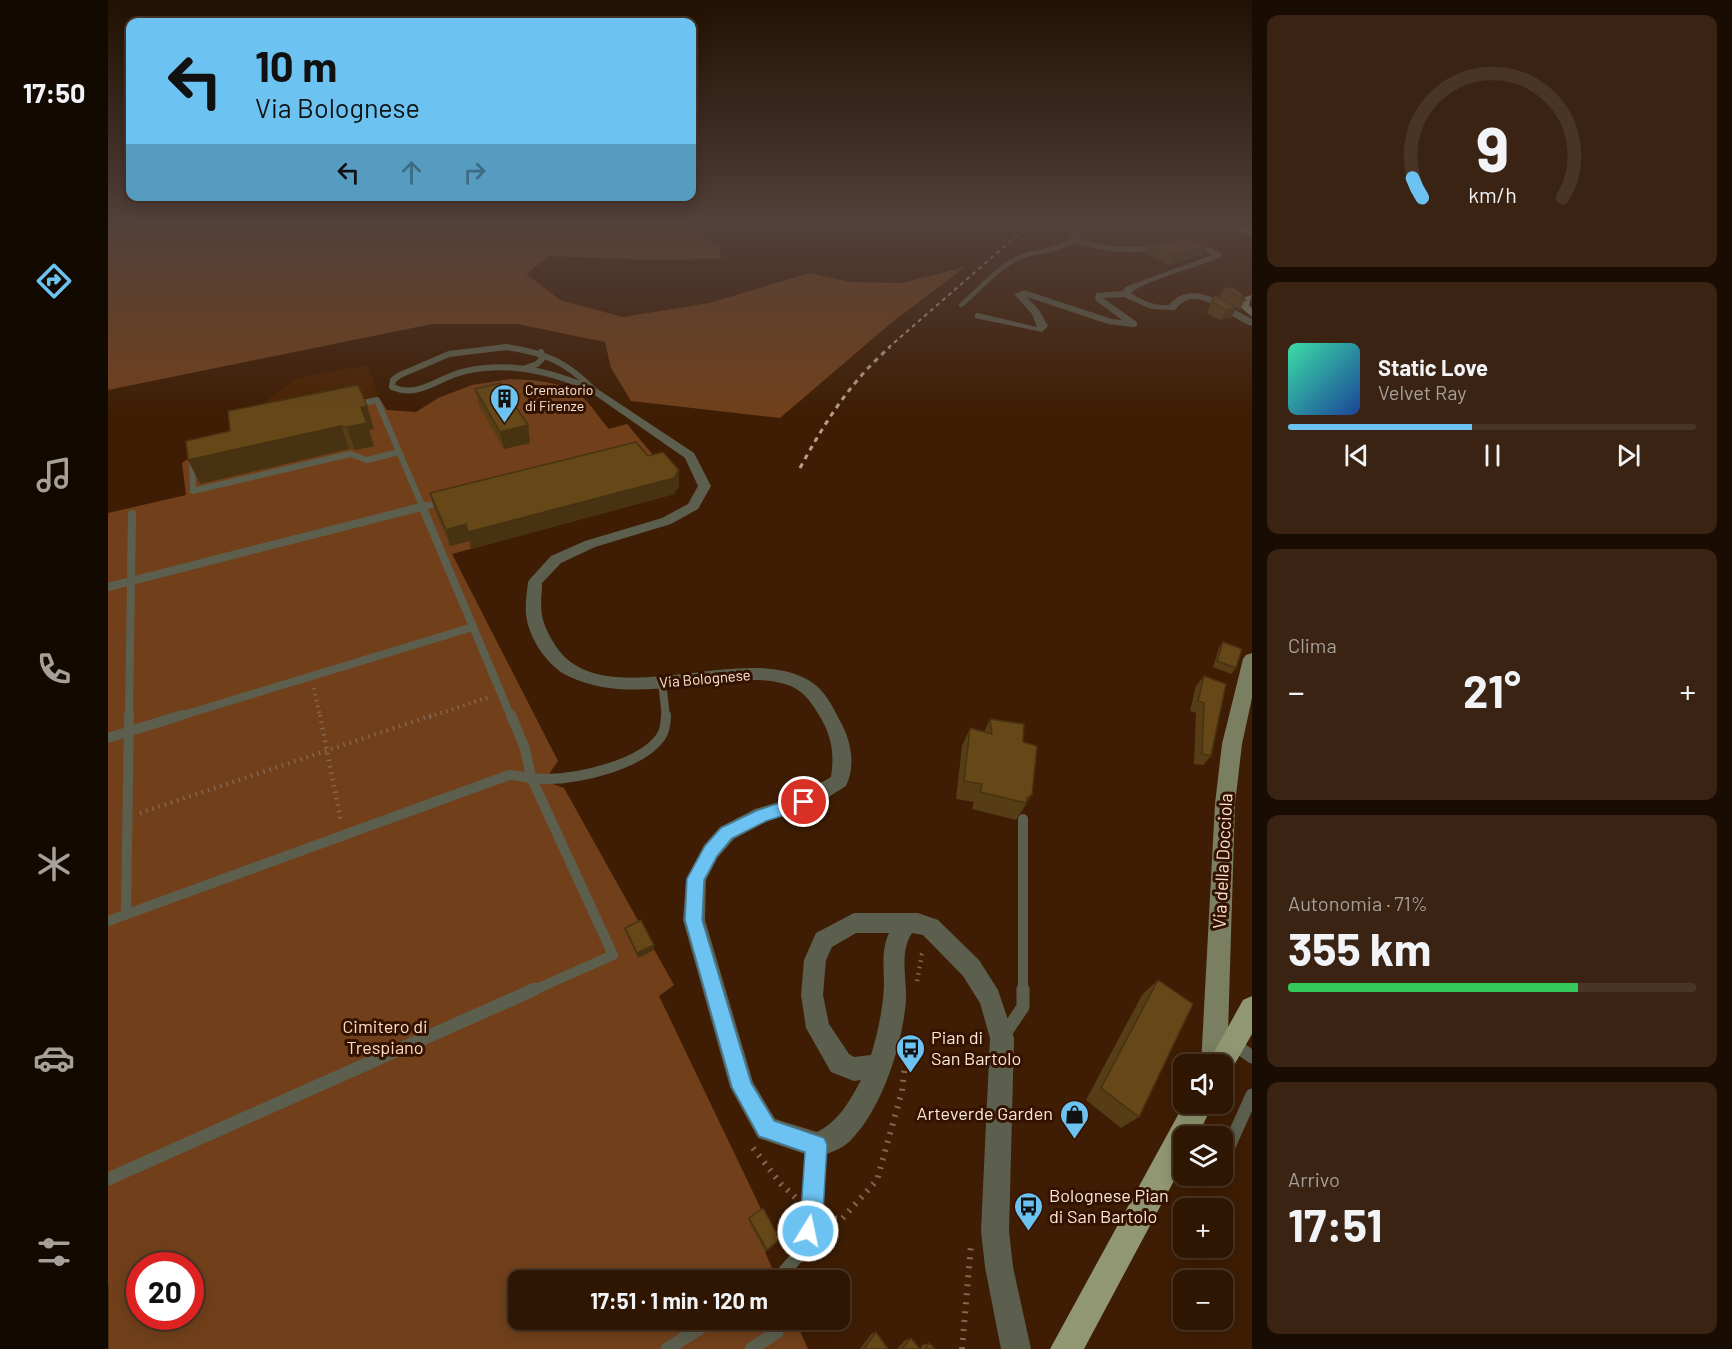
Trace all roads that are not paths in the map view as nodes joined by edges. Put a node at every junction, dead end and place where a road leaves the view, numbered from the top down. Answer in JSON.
{"nodes":[{"id":1,"x":981,"y":288,"type":"edge"},
{"id":2,"x":1130,"y":288,"type":"edge"},
{"id":3,"x":1126,"y":294,"type":"junction"},
{"id":4,"x":1252,"y":298,"type":"edge"},
{"id":5,"x":961,"y":305,"type":"dead end"},
{"id":6,"x":1252,"y":314,"type":"edge"},
{"id":7,"x":978,"y":316,"type":"dead end"},
{"id":8,"x":1252,"y":323,"type":"edge"},
{"id":9,"x":541,"y":352,"type":"junction"},
{"id":10,"x":525,"y":368,"type":"junction"},
{"id":11,"x":593,"y":389,"type":"junction"},
{"id":12,"x":342,"y":407,"type":"edge"},
{"id":13,"x":399,"y":453,"type":"junction"},
{"id":14,"x":201,"y":455,"type":"edge"},
{"id":15,"x":445,"y":501,"type":"edge"},
{"id":16,"x":422,"y":507,"type":"junction"},
{"id":17,"x":132,"y":514,"type":"dead end"},
{"id":18,"x":132,"y":581,"type":"junction"},
{"id":19,"x":108,"y":587,"type":"edge"},
{"id":20,"x":473,"y":627,"type":"junction"},
{"id":21,"x":1252,"y":659,"type":"edge"},
{"id":22,"x":662,"y":682,"type":"junction"},
{"id":23,"x":129,"y":731,"type":"junction"},
{"id":24,"x":108,"y":738,"type":"edge"},
{"id":25,"x":531,"y":777,"type":"junction"},
{"id":26,"x":1023,"y":819,"type":"edge"},
{"id":27,"x":126,"y":915,"type":"junction"},
{"id":28,"x":108,"y":921,"type":"edge"},
{"id":29,"x":906,"y":924,"type":"junction"},
{"id":30,"x":1247,"y":1030,"type":"edge"},
{"id":31,"x":1002,"y":1038,"type":"junction"},
{"id":32,"x":1214,"y":1054,"type":"edge"},
{"id":33,"x":1228,"y":1054,"type":"edge"},
{"id":34,"x":880,"y":1066,"type":"junction"},
{"id":35,"x":1252,"y":1095,"type":"edge"},
{"id":36,"x":1233,"y":1137,"type":"edge"},
{"id":37,"x":817,"y":1145,"type":"junction"},
{"id":38,"x":1173,"y":1158,"type":"edge"},
{"id":39,"x":108,"y":1179,"type":"edge"},
{"id":40,"x":786,"y":1270,"type":"edge"},
{"id":41,"x":698,"y":1330,"type":"edge"},
{"id":42,"x":777,"y":1332,"type":"dead end"},
{"id":43,"x":667,"y":1349,"type":"edge"},
{"id":44,"x":751,"y":1349,"type":"edge"},
{"id":45,"x":1016,"y":1349,"type":"edge"},
{"id":46,"x":1066,"y":1349,"type":"edge"}],
"edges":[{"from":1,"to":5,"type":"lane"},
{"from":2,"to":3,"type":"street"},
{"from":3,"to":7,"type":"street"},
{"from":3,"to":8,"type":"street"},
{"from":4,"to":6,"type":"street"},
{"from":9,"to":10,"type":"lane"},
{"from":9,"to":10,"type":"lane"},
{"from":9,"to":11,"type":"lane"},
{"from":10,"to":11,"type":"lane"},
{"from":11,"to":22,"type":"street","name":"Via Bolognese"},
{"from":12,"to":13,"type":"lane"},
{"from":13,"to":14,"type":"lane"},
{"from":13,"to":16,"type":"lane"},
{"from":15,"to":16,"type":"lane"},
{"from":16,"to":18,"type":"lane"},
{"from":16,"to":20,"type":"lane"},
{"from":17,"to":18,"type":"lane"},
{"from":18,"to":19,"type":"lane"},
{"from":18,"to":23,"type":"lane"},
{"from":20,"to":23,"type":"lane"},
{"from":20,"to":25,"type":"lane"},
{"from":21,"to":32,"type":"street","name":"Via della Docciola"},
{"from":22,"to":25,"type":"lane"},
{"from":22,"to":37,"type":"street","name":"Via Bolognese"},
{"from":23,"to":24,"type":"lane"},
{"from":23,"to":27,"type":"lane"},
{"from":25,"to":27,"type":"lane"},
{"from":25,"to":39,"type":"lane"},
{"from":26,"to":31,"type":"lane"},
{"from":27,"to":28,"type":"lane"},
{"from":29,"to":31,"type":"street"},
{"from":29,"to":34,"type":"street"},
{"from":29,"to":34,"type":"street"},
{"from":30,"to":33,"type":"main road"},
{"from":31,"to":45,"type":"street"},
{"from":34,"to":37,"type":"street"},
{"from":35,"to":36,"type":"lane"},
{"from":37,"to":40,"type":"lane"},
{"from":38,"to":46,"type":"main road"},
{"from":41,"to":43,"type":"lane"},
{"from":42,"to":44,"type":"lane"}]}
